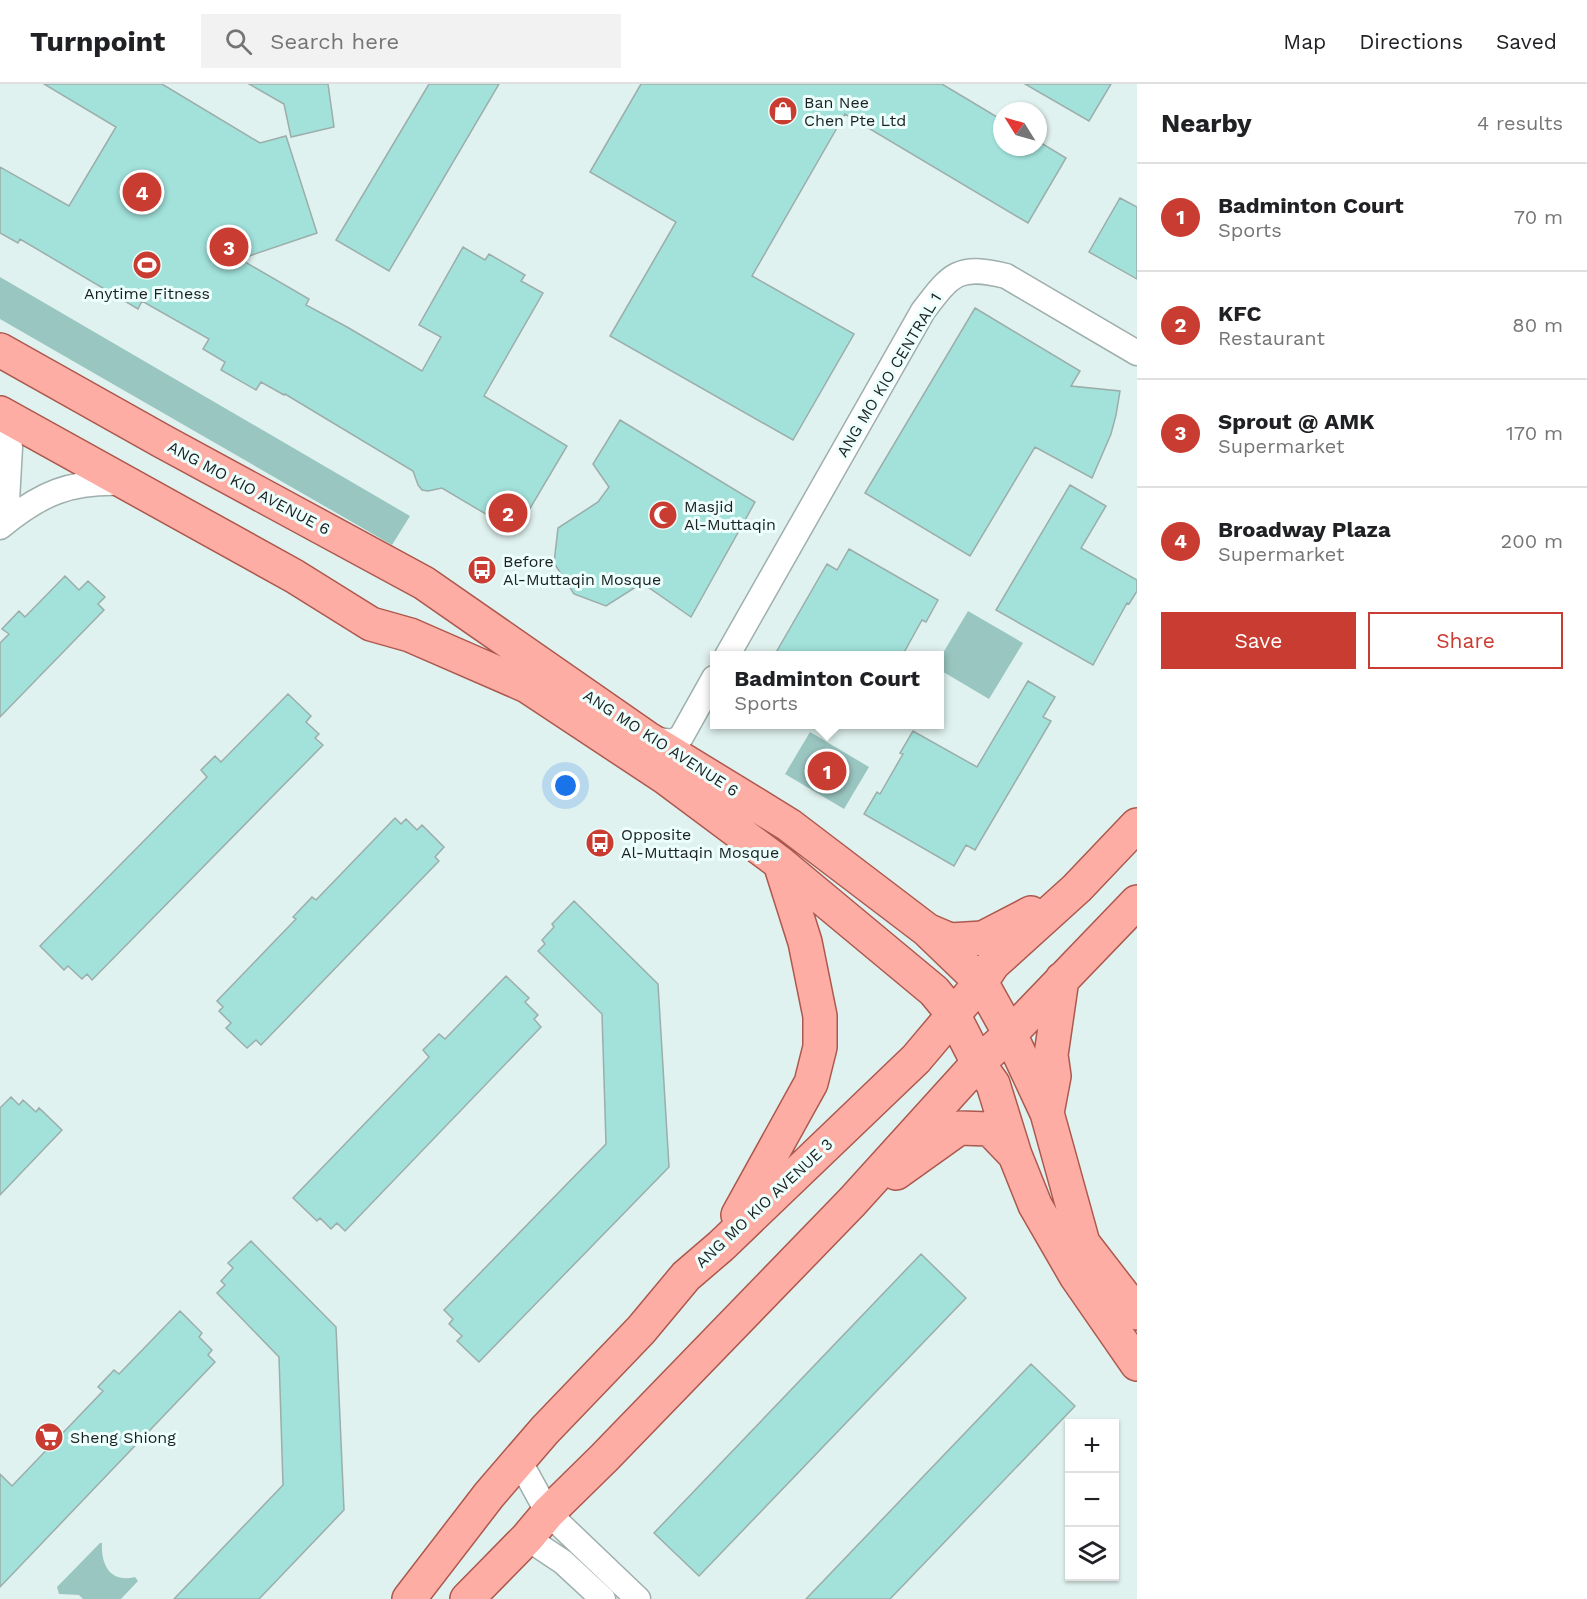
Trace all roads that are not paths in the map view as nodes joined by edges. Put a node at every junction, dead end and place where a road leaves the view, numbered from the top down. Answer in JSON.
{"nodes":[{"id":1,"x":0,"y":350,"type":"edge"},
{"id":2,"x":1137,"y":352,"type":"edge"},
{"id":3,"x":0,"y":413,"type":"edge"},
{"id":4,"x":0,"y":424,"type":"edge"},
{"id":5,"x":125,"y":483,"type":"junction"},
{"id":6,"x":0,"y":526,"type":"edge"},
{"id":7,"x":730,"y":651,"type":"edge"},
{"id":8,"x":710,"y":687,"type":"edge"},
{"id":9,"x":682,"y":749,"type":"junction"},
{"id":10,"x":1137,"y":825,"type":"edge"},
{"id":11,"x":780,"y":863,"type":"junction"},
{"id":12,"x":1077,"y":888,"type":"junction"},
{"id":13,"x":1137,"y":902,"type":"edge"},
{"id":14,"x":927,"y":930,"type":"junction"},
{"id":15,"x":1062,"y":980,"type":"junction"},
{"id":16,"x":981,"y":982,"type":"junction"},
{"id":17,"x":953,"y":1014,"type":"junction"},
{"id":18,"x":1010,"y":1034,"type":"junction"},
{"id":19,"x":978,"y":1063,"type":"junction"},
{"id":20,"x":1047,"y":1113,"type":"junction"},
{"id":21,"x":1015,"y":1155,"type":"junction"},
{"id":22,"x":852,"y":1202,"type":"junction"},
{"id":23,"x":721,"y":1246,"type":"junction"},
{"id":24,"x":1137,"y":1313,"type":"edge"},
{"id":25,"x":1137,"y":1364,"type":"edge"},
{"id":26,"x":519,"y":1460,"type":"junction"},
{"id":27,"x":548,"y":1513,"type":"junction"},
{"id":28,"x":526,"y":1538,"type":"junction"},
{"id":29,"x":410,"y":1599,"type":"edge"},
{"id":30,"x":466,"y":1599,"type":"edge"},
{"id":31,"x":603,"y":1599,"type":"edge"},
{"id":32,"x":638,"y":1599,"type":"edge"}],
"edges":[{"from":1,"to":9,"type":"main road","name":"ANG MO KIO AVENUE 6"},
{"from":2,"to":7,"type":"street","name":"ANG MO KIO CENTRAL 1"},
{"from":3,"to":5,"type":"main road","name":"ANG MO KIO AVENUE 6"},
{"from":4,"to":6,"type":"street"},
{"from":5,"to":6,"type":"street"},
{"from":5,"to":11,"type":"main road","name":"ANG MO KIO AVENUE 6"},
{"from":8,"to":9,"type":"street"},
{"from":9,"to":14,"type":"main road","name":"ANG MO KIO AVENUE 6"},
{"from":10,"to":12,"type":"main road","name":"ANG MO KIO AVENUE 3"},
{"from":11,"to":17,"type":"main road","name":"ANG MO KIO AVENUE 6"},
{"from":11,"to":23,"type":"main road"},
{"from":12,"to":14,"type":"main road"},
{"from":12,"to":16,"type":"main road","name":"ANG MO KIO AVENUE 3"},
{"from":13,"to":15,"type":"main road"},
{"from":14,"to":16,"type":"main road","name":"ANG MO KIO AVENUE 6"},
{"from":15,"to":18,"type":"main road"},
{"from":15,"to":20,"type":"main road"},
{"from":16,"to":17,"type":"main road","name":"ANG MO KIO AVENUE 3"},
{"from":16,"to":18,"type":"main road","name":"ANG MO KIO AVENUE 6"},
{"from":17,"to":19,"type":"main road","name":"ANG MO KIO AVENUE 6"},
{"from":17,"to":23,"type":"main road","name":"ANG MO KIO AVENUE 3"},
{"from":18,"to":19,"type":"main road"},
{"from":18,"to":20,"type":"main road","name":"ANG MO KIO AVENUE 6"},
{"from":19,"to":21,"type":"main road","name":"ANG MO KIO AVENUE 6"},
{"from":19,"to":22,"type":"main road"},
{"from":20,"to":24,"type":"main road","name":"ANG MO KIO AVENUE 6"},
{"from":21,"to":22,"type":"main road"},
{"from":21,"to":25,"type":"main road","name":"ANG MO KIO AVENUE 6"},
{"from":22,"to":27,"type":"main road"},
{"from":23,"to":26,"type":"main road","name":"ANG MO KIO AVENUE 3"},
{"from":26,"to":27,"type":"street"},
{"from":26,"to":29,"type":"main road","name":"ANG MO KIO AVENUE 3"},
{"from":27,"to":28,"type":"main road"},
{"from":27,"to":32,"type":"street"},
{"from":28,"to":30,"type":"main road"},
{"from":28,"to":31,"type":"street"}]}
